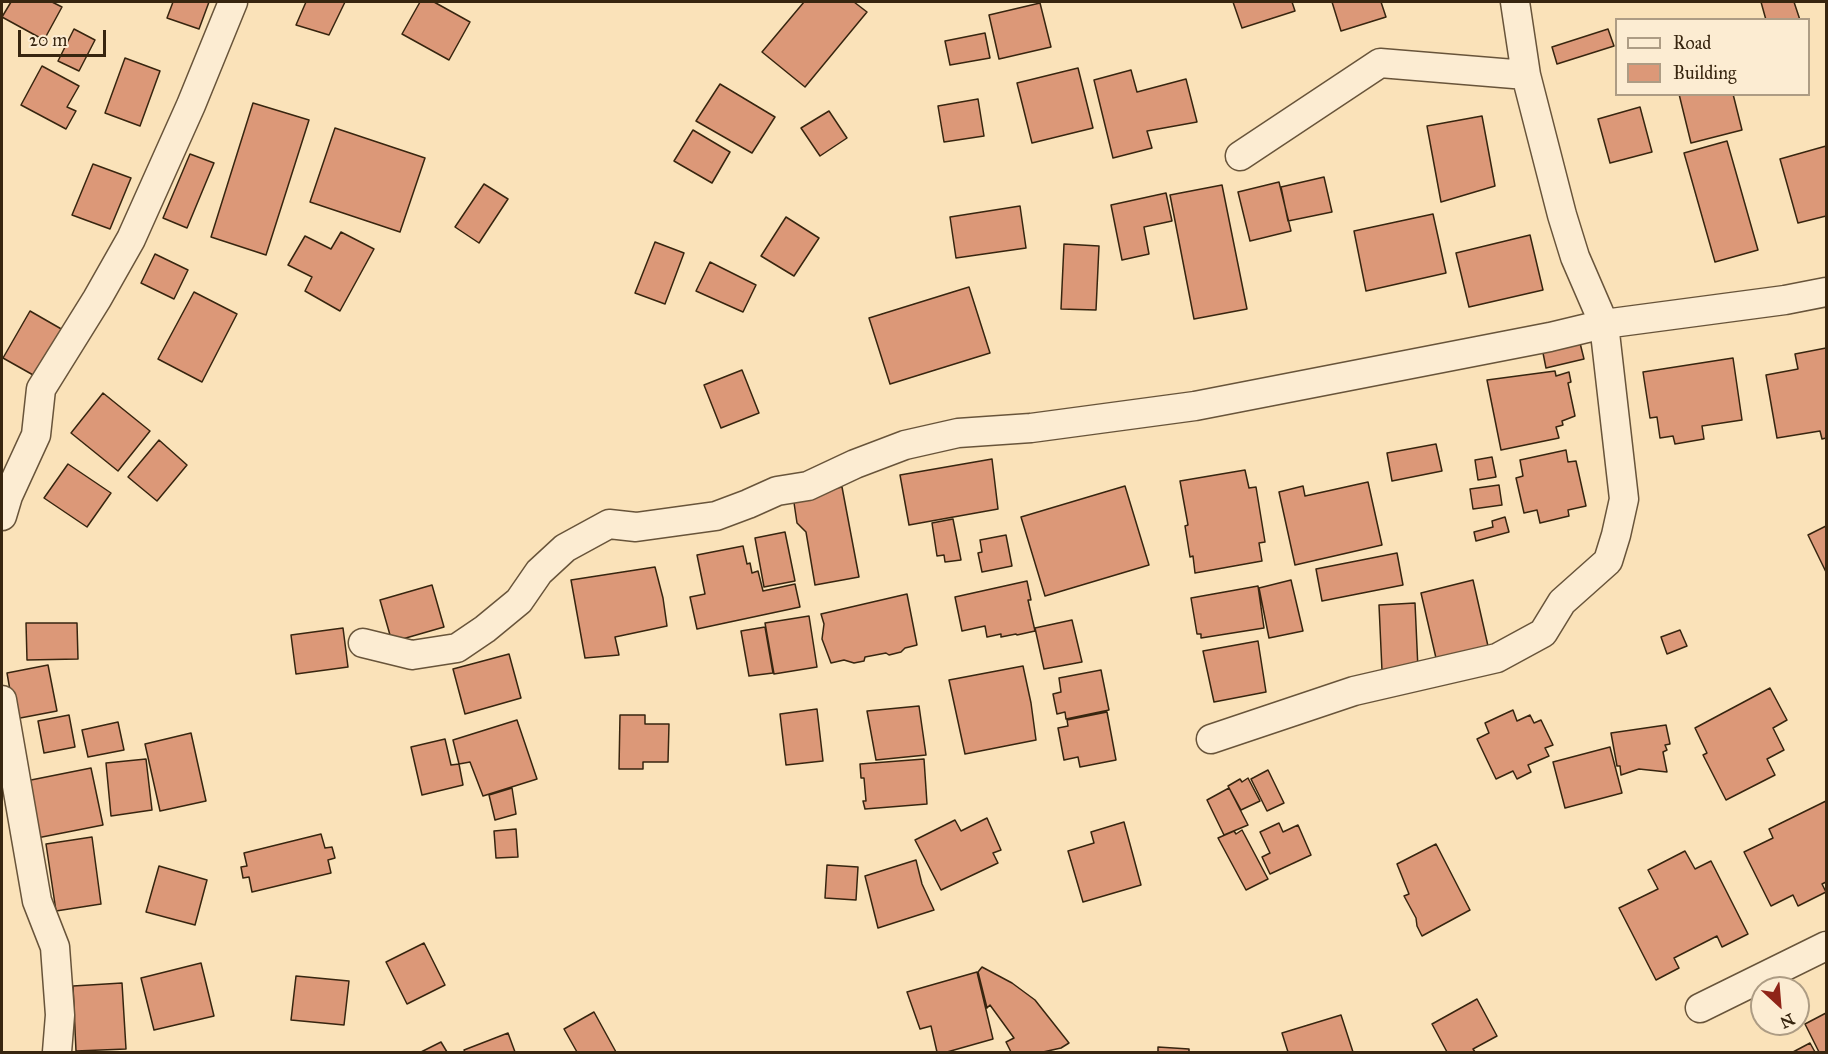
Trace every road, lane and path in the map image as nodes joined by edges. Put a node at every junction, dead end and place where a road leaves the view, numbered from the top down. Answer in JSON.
{"nodes":[{"id":1,"x":232,"y":2,"type":"edge"},
{"id":2,"x":1515,"y":2,"type":"edge"},
{"id":3,"x":1526,"y":75,"type":"junction"},
{"id":4,"x":1240,"y":156,"type":"dead end"},
{"id":5,"x":1827,"y":292,"type":"edge"},
{"id":6,"x":1604,"y":324,"type":"junction"},
{"id":7,"x":2,"y":516,"type":"edge"},
{"id":8,"x":363,"y":643,"type":"dead end"},
{"id":9,"x":2,"y":700,"type":"edge"},
{"id":10,"x":1210,"y":739,"type":"dead end"},
{"id":11,"x":1827,"y":946,"type":"edge"},
{"id":12,"x":1700,"y":1008,"type":"dead end"},
{"id":13,"x":57,"y":1053,"type":"edge"}],
"edges":[{"from":1,"to":7,"type":"street"},
{"from":2,"to":3,"type":"street"},
{"from":3,"to":4,"type":"street"},
{"from":3,"to":6,"type":"street"},
{"from":5,"to":6,"type":"street"},
{"from":6,"to":8,"type":"street"},
{"from":6,"to":10,"type":"street"},
{"from":9,"to":13,"type":"street"},
{"from":11,"to":12,"type":"street"}]}
